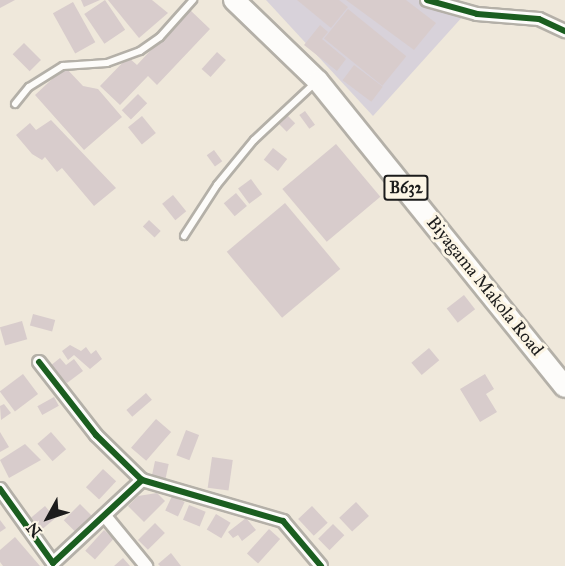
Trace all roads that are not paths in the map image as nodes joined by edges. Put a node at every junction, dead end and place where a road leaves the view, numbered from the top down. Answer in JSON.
{"nodes":[{"id":1,"x":193,"y":0,"type":"edge"},
{"id":2,"x":234,"y":0,"type":"edge"},
{"id":3,"x":427,"y":0,"type":"edge"},
{"id":4,"x":565,"y":31,"type":"edge"},
{"id":5,"x":318,"y":81,"type":"junction"},
{"id":6,"x":15,"y":104,"type":"dead end"},
{"id":7,"x":184,"y":236,"type":"dead end"},
{"id":8,"x":39,"y":362,"type":"dead end"},
{"id":9,"x":565,"y":387,"type":"edge"},
{"id":10,"x":142,"y":480,"type":"junction"},
{"id":11,"x":0,"y":489,"type":"edge"},
{"id":12,"x":105,"y":516,"type":"junction"},
{"id":13,"x":146,"y":566,"type":"edge"},
{"id":14,"x":321,"y":566,"type":"edge"}],
"edges":[{"from":1,"to":6,"type":"lane"},
{"from":2,"to":5,"type":"main road","name":"Biyagama Makola Road","number":"B632"},
{"from":3,"to":4,"type":"street"},
{"from":5,"to":7,"type":"lane"},
{"from":5,"to":9,"type":"main road","name":"Biyagama Makola Road","number":"B632"},
{"from":8,"to":10,"type":"street"},
{"from":10,"to":12,"type":"street"},
{"from":10,"to":14,"type":"street"},
{"from":11,"to":12,"type":"street"},
{"from":12,"to":13,"type":"street"}]}
